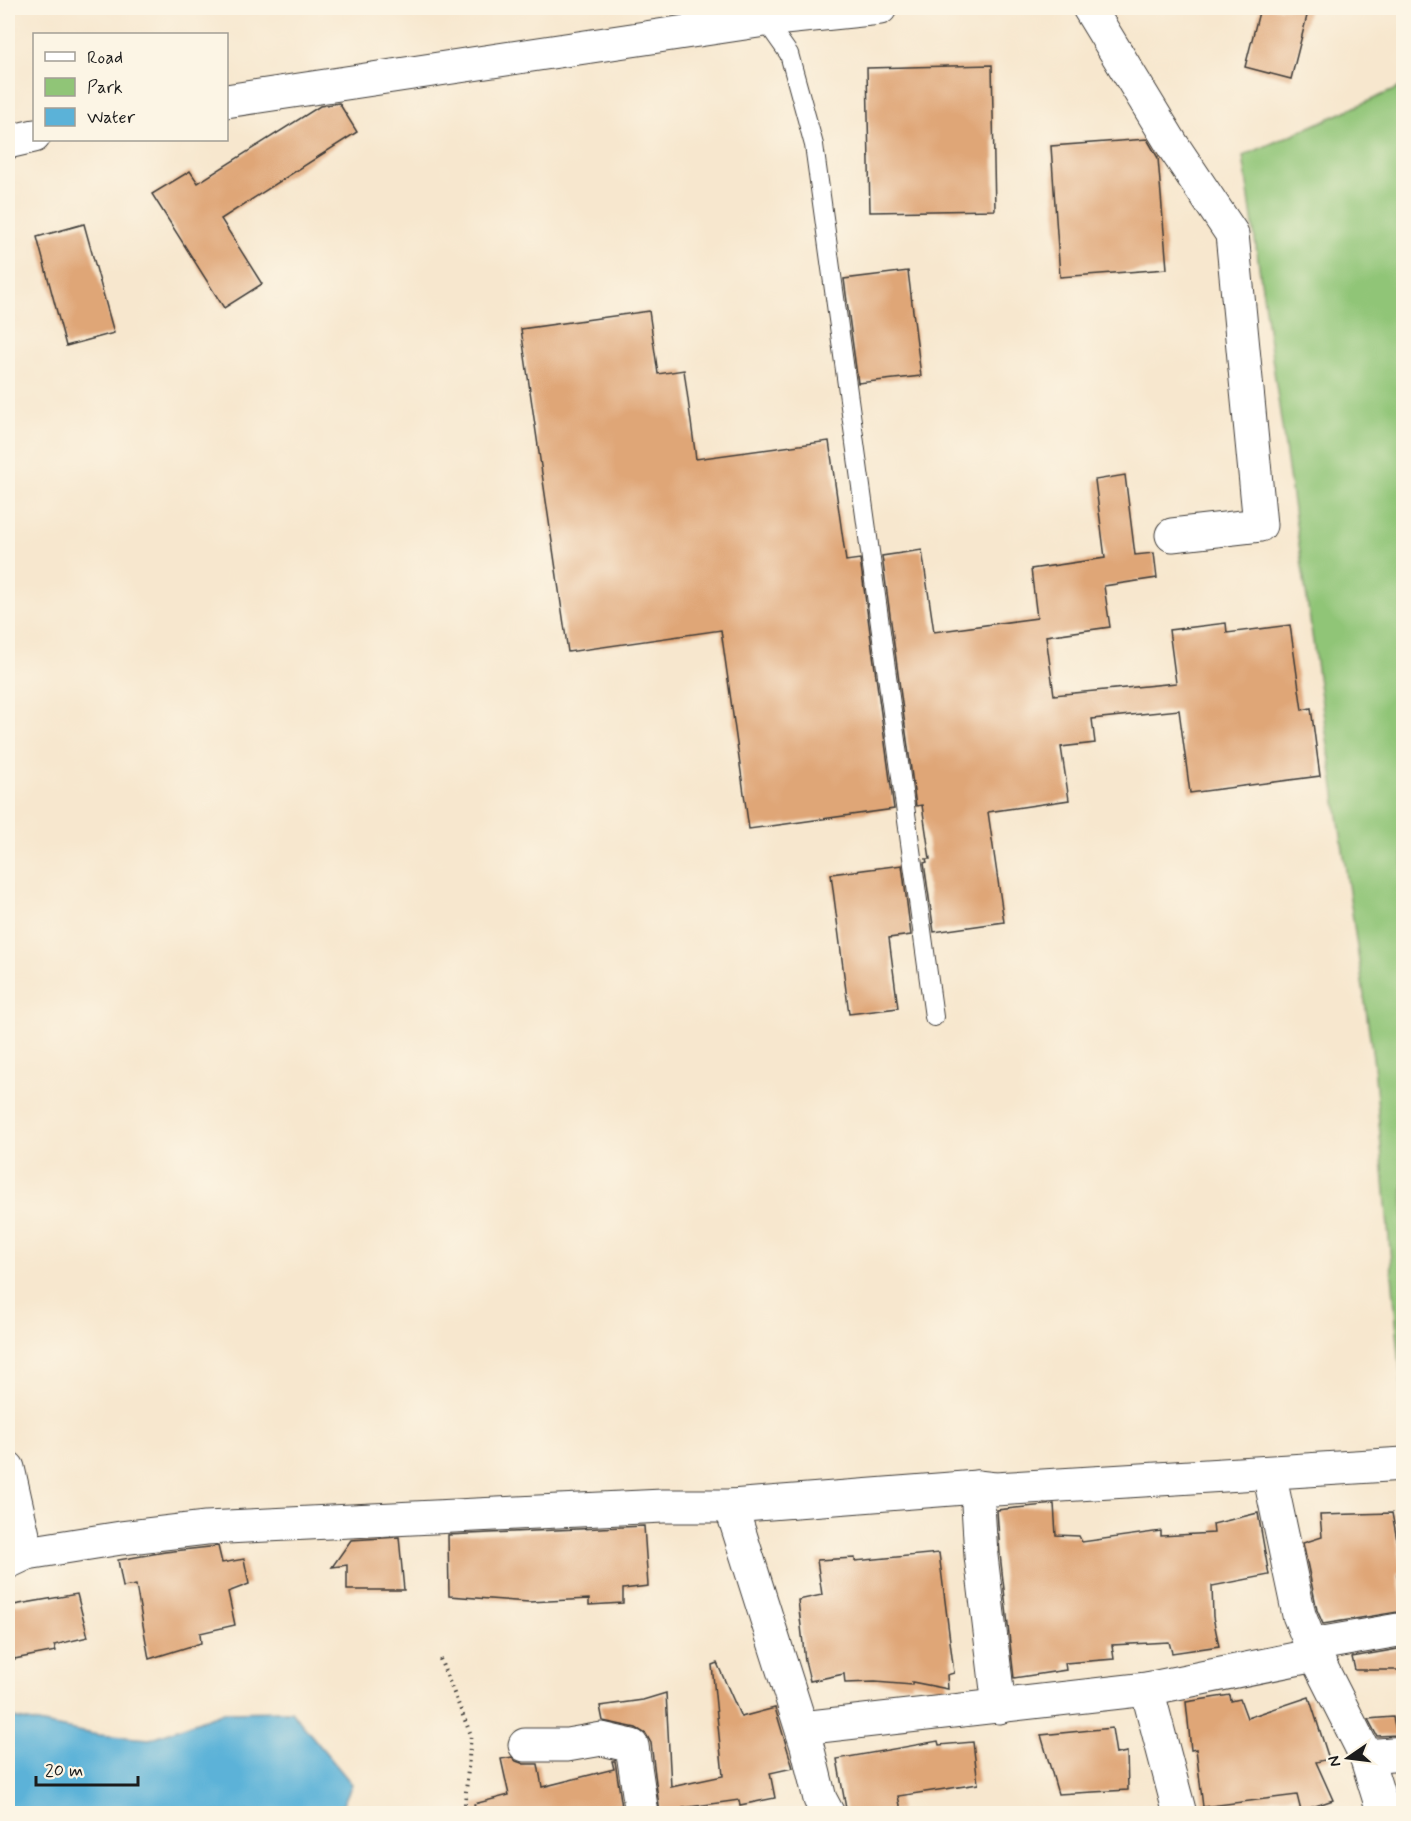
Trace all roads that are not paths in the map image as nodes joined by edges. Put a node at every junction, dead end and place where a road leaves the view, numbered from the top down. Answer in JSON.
{"nodes":[{"id":1,"x":880,"y":8,"type":"edge"},
{"id":2,"x":1089,"y":8,"type":"edge"},
{"id":3,"x":765,"y":20,"type":"junction"},
{"id":4,"x":228,"y":101,"type":"edge"},
{"id":5,"x":33,"y":136,"type":"edge"},
{"id":6,"x":8,"y":142,"type":"edge"},
{"id":7,"x":1172,"y":535,"type":"dead end"},
{"id":8,"x":934,"y":1017,"type":"dead end"},
{"id":9,"x":1404,"y":1464,"type":"edge"},
{"id":10,"x":8,"y":1468,"type":"edge"},
{"id":11,"x":1269,"y":1473,"type":"junction"},
{"id":12,"x":977,"y":1487,"type":"junction"},
{"id":13,"x":730,"y":1506,"type":"junction"},
{"id":14,"x":17,"y":1558,"type":"edge"},
{"id":15,"x":1404,"y":1629,"type":"edge"},
{"id":16,"x":1313,"y":1650,"type":"junction"},
{"id":17,"x":1147,"y":1689,"type":"junction"},
{"id":18,"x":999,"y":1707,"type":"junction"},
{"id":19,"x":802,"y":1728,"type":"junction"},
{"id":20,"x":525,"y":1745,"type":"dead end"},
{"id":21,"x":1404,"y":1753,"type":"edge"},
{"id":22,"x":1366,"y":1756,"type":"junction"},
{"id":23,"x":642,"y":1814,"type":"edge"},
{"id":24,"x":828,"y":1814,"type":"edge"},
{"id":25,"x":1180,"y":1814,"type":"edge"},
{"id":26,"x":1384,"y":1814,"type":"edge"}],
"edges":[{"from":1,"to":3,"type":"street"},
{"from":2,"to":7,"type":"street"},
{"from":3,"to":4,"type":"street"},
{"from":3,"to":8,"type":"lane"},
{"from":5,"to":6,"type":"street"},
{"from":9,"to":11,"type":"street"},
{"from":10,"to":14,"type":"street"},
{"from":11,"to":12,"type":"street"},
{"from":11,"to":16,"type":"street"},
{"from":12,"to":13,"type":"street"},
{"from":12,"to":18,"type":"street"},
{"from":13,"to":14,"type":"street"},
{"from":13,"to":19,"type":"street"},
{"from":15,"to":16,"type":"street"},
{"from":16,"to":17,"type":"street"},
{"from":16,"to":22,"type":"street"},
{"from":17,"to":18,"type":"street"},
{"from":17,"to":25,"type":"street"},
{"from":18,"to":19,"type":"street"},
{"from":19,"to":24,"type":"street"},
{"from":20,"to":23,"type":"street"},
{"from":21,"to":22,"type":"street"},
{"from":22,"to":26,"type":"street"}]}
